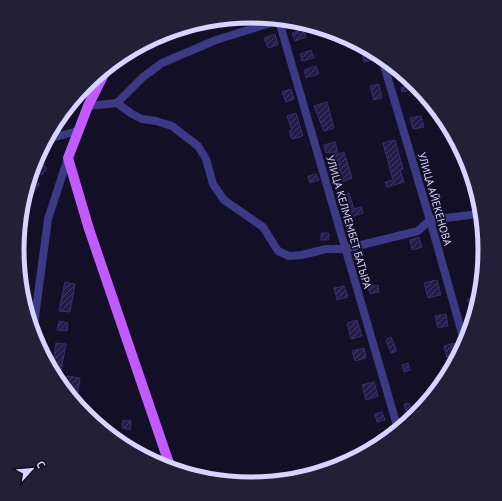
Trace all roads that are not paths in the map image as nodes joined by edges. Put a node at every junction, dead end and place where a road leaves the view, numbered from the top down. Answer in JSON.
{"nodes":[{"id":1,"x":270,"y":24,"type":"edge"},
{"id":2,"x":279,"y":25,"type":"edge"},
{"id":3,"x":383,"y":66,"type":"edge"},
{"id":4,"x":102,"y":78,"type":"edge"},
{"id":5,"x":118,"y":103,"type":"junction"},
{"id":6,"x":88,"y":106,"type":"junction"},
{"id":7,"x":78,"y":131,"type":"junction"},
{"id":8,"x":54,"y":137,"type":"edge"},
{"id":9,"x":68,"y":158,"type":"junction"},
{"id":10,"x":476,"y":214,"type":"edge"},
{"id":11,"x":430,"y":220,"type":"junction"},
{"id":12,"x":345,"y":249,"type":"junction"},
{"id":13,"x":35,"y":320,"type":"edge"},
{"id":14,"x":462,"y":334,"type":"edge"},
{"id":15,"x":397,"y":425,"type":"edge"},
{"id":16,"x":169,"y":463,"type":"edge"}],
"edges":[{"from":1,"to":5,"type":"street"},
{"from":2,"to":12,"type":"street","name":"УЛИЦА КЕЛМЕМБЕТ БАТЫРА"},
{"from":3,"to":11,"type":"street","name":"УЛИЦА АЙЕКЕНОВА"},
{"from":4,"to":6,"type":"main road"},
{"from":5,"to":6,"type":"street"},
{"from":5,"to":12,"type":"street"},
{"from":6,"to":7,"type":"main road"},
{"from":7,"to":8,"type":"street"},
{"from":7,"to":9,"type":"main road"},
{"from":9,"to":13,"type":"street"},
{"from":9,"to":16,"type":"main road"},
{"from":10,"to":11,"type":"street"},
{"from":11,"to":12,"type":"street"},
{"from":11,"to":14,"type":"street","name":"УЛИЦА АЙЕКЕНОВА"},
{"from":12,"to":15,"type":"street","name":"УЛИЦА КЕЛМЕМБЕТ БАТЫРА"}]}
